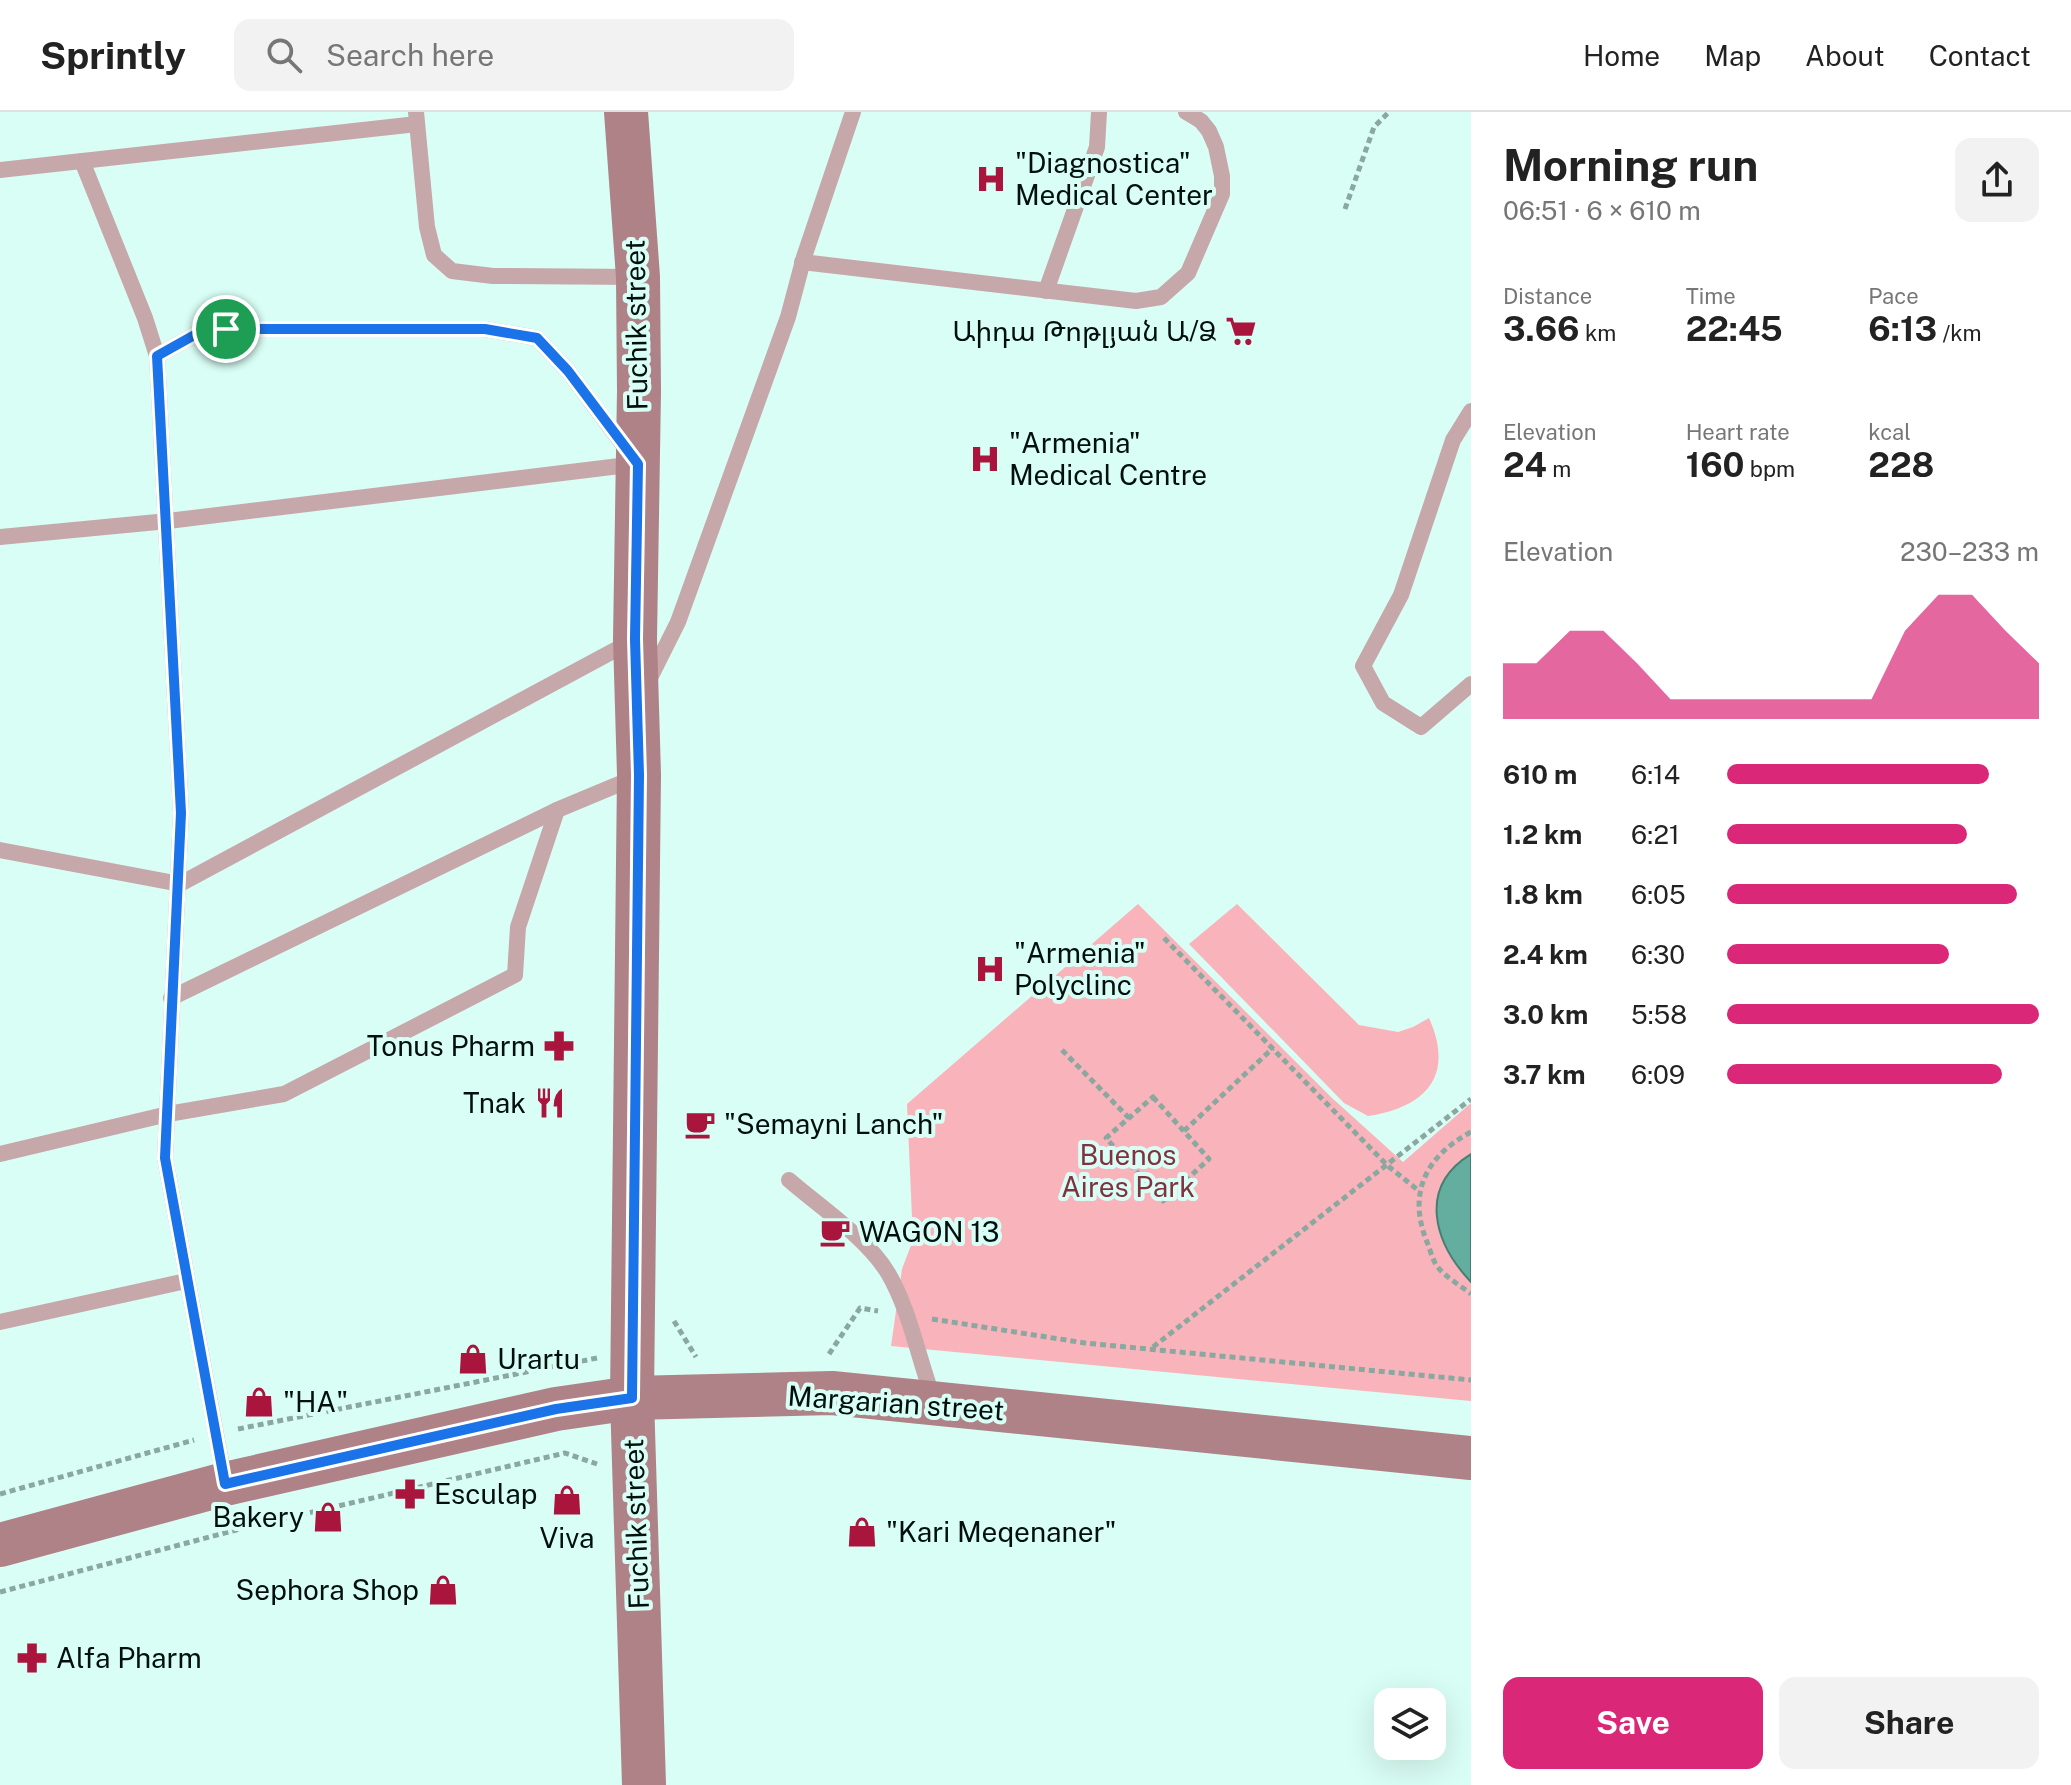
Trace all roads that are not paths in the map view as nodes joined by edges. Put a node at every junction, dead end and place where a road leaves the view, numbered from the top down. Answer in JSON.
{"nodes":[{"id":1,"x":626,"y":112,"type":"edge"},
{"id":2,"x":853,"y":112,"type":"edge"},
{"id":3,"x":1099,"y":112,"type":"edge"},
{"id":4,"x":1186,"y":112,"type":"edge"},
{"id":5,"x":416,"y":118,"type":"edge"},
{"id":6,"x":82,"y":161,"type":"junction"},
{"id":7,"x":0,"y":170,"type":"edge"},
{"id":8,"x":802,"y":262,"type":"junction"},
{"id":9,"x":638,"y":277,"type":"junction"},
{"id":10,"x":1046,"y":291,"type":"junction"},
{"id":11,"x":157,"y":356,"type":"junction"},
{"id":12,"x":1471,"y":411,"type":"edge"},
{"id":13,"x":638,"y":464,"type":"junction"},
{"id":14,"x":168,"y":521,"type":"junction"},
{"id":15,"x":0,"y":537,"type":"edge"},
{"id":16,"x":635,"y":639,"type":"junction"},
{"id":17,"x":1471,"y":684,"type":"edge"},
{"id":18,"x":637,"y":704,"type":"junction"},
{"id":19,"x":639,"y":775,"type":"junction"},
{"id":20,"x":557,"y":810,"type":"junction"},
{"id":21,"x":0,"y":850,"type":"edge"},
{"id":22,"x":180,"y":884,"type":"junction"},
{"id":23,"x":171,"y":998,"type":"junction"},
{"id":24,"x":168,"y":1114,"type":"junction"},
{"id":25,"x":0,"y":1154,"type":"edge"},
{"id":26,"x":789,"y":1180,"type":"dead end"},
{"id":27,"x":186,"y":1281,"type":"junction"},
{"id":28,"x":0,"y":1322,"type":"edge"},
{"id":29,"x":930,"y":1389,"type":"junction"},
{"id":30,"x":633,"y":1394,"type":"junction"},
{"id":31,"x":1471,"y":1433,"type":"edge"},
{"id":32,"x":1471,"y":1458,"type":"edge"},
{"id":33,"x":222,"y":1464,"type":"junction"},
{"id":34,"x":0,"y":1537,"type":"edge"},
{"id":35,"x":0,"y":1545,"type":"edge"},
{"id":36,"x":644,"y":1785,"type":"edge"}],
"edges":[{"from":1,"to":9,"type":"main road","name":"Fuchik street"},
{"from":2,"to":8,"type":"lane"},
{"from":3,"to":10,"type":"lane"},
{"from":4,"to":10,"type":"lane"},
{"from":5,"to":6,"type":"lane"},
{"from":5,"to":9,"type":"lane"},
{"from":6,"to":7,"type":"lane"},
{"from":6,"to":11,"type":"lane"},
{"from":8,"to":10,"type":"lane"},
{"from":8,"to":18,"type":"lane"},
{"from":9,"to":13,"type":"main road","name":"Fuchik street"},
{"from":11,"to":13,"type":"lane"},
{"from":11,"to":14,"type":"lane"},
{"from":12,"to":17,"type":"lane"},
{"from":13,"to":14,"type":"lane"},
{"from":13,"to":16,"type":"main road","name":"Fuchik street"},
{"from":14,"to":15,"type":"lane"},
{"from":14,"to":22,"type":"lane"},
{"from":16,"to":18,"type":"main road","name":"Fuchik street"},
{"from":16,"to":22,"type":"lane"},
{"from":18,"to":19,"type":"main road","name":"Fuchik street"},
{"from":19,"to":20,"type":"lane"},
{"from":19,"to":30,"type":"main road","name":"Fuchik street"},
{"from":20,"to":23,"type":"lane"},
{"from":20,"to":24,"type":"lane"},
{"from":21,"to":22,"type":"lane"},
{"from":22,"to":23,"type":"lane"},
{"from":23,"to":24,"type":"lane"},
{"from":24,"to":25,"type":"lane"},
{"from":24,"to":27,"type":"lane"},
{"from":26,"to":29,"type":"lane"},
{"from":27,"to":28,"type":"lane"},
{"from":27,"to":33,"type":"lane"},
{"from":29,"to":30,"type":"main road","name":"Margarian street"},
{"from":29,"to":31,"type":"main road","name":"Margarian street"},
{"from":30,"to":32,"type":"main road","name":"Margarian street"},
{"from":30,"to":33,"type":"main road","name":"Margarian street"},
{"from":30,"to":36,"type":"main road","name":"Fuchik street"},
{"from":33,"to":34,"type":"main road","name":"Margarian street"},
{"from":33,"to":35,"type":"main road","name":"Margarian street"}]}
